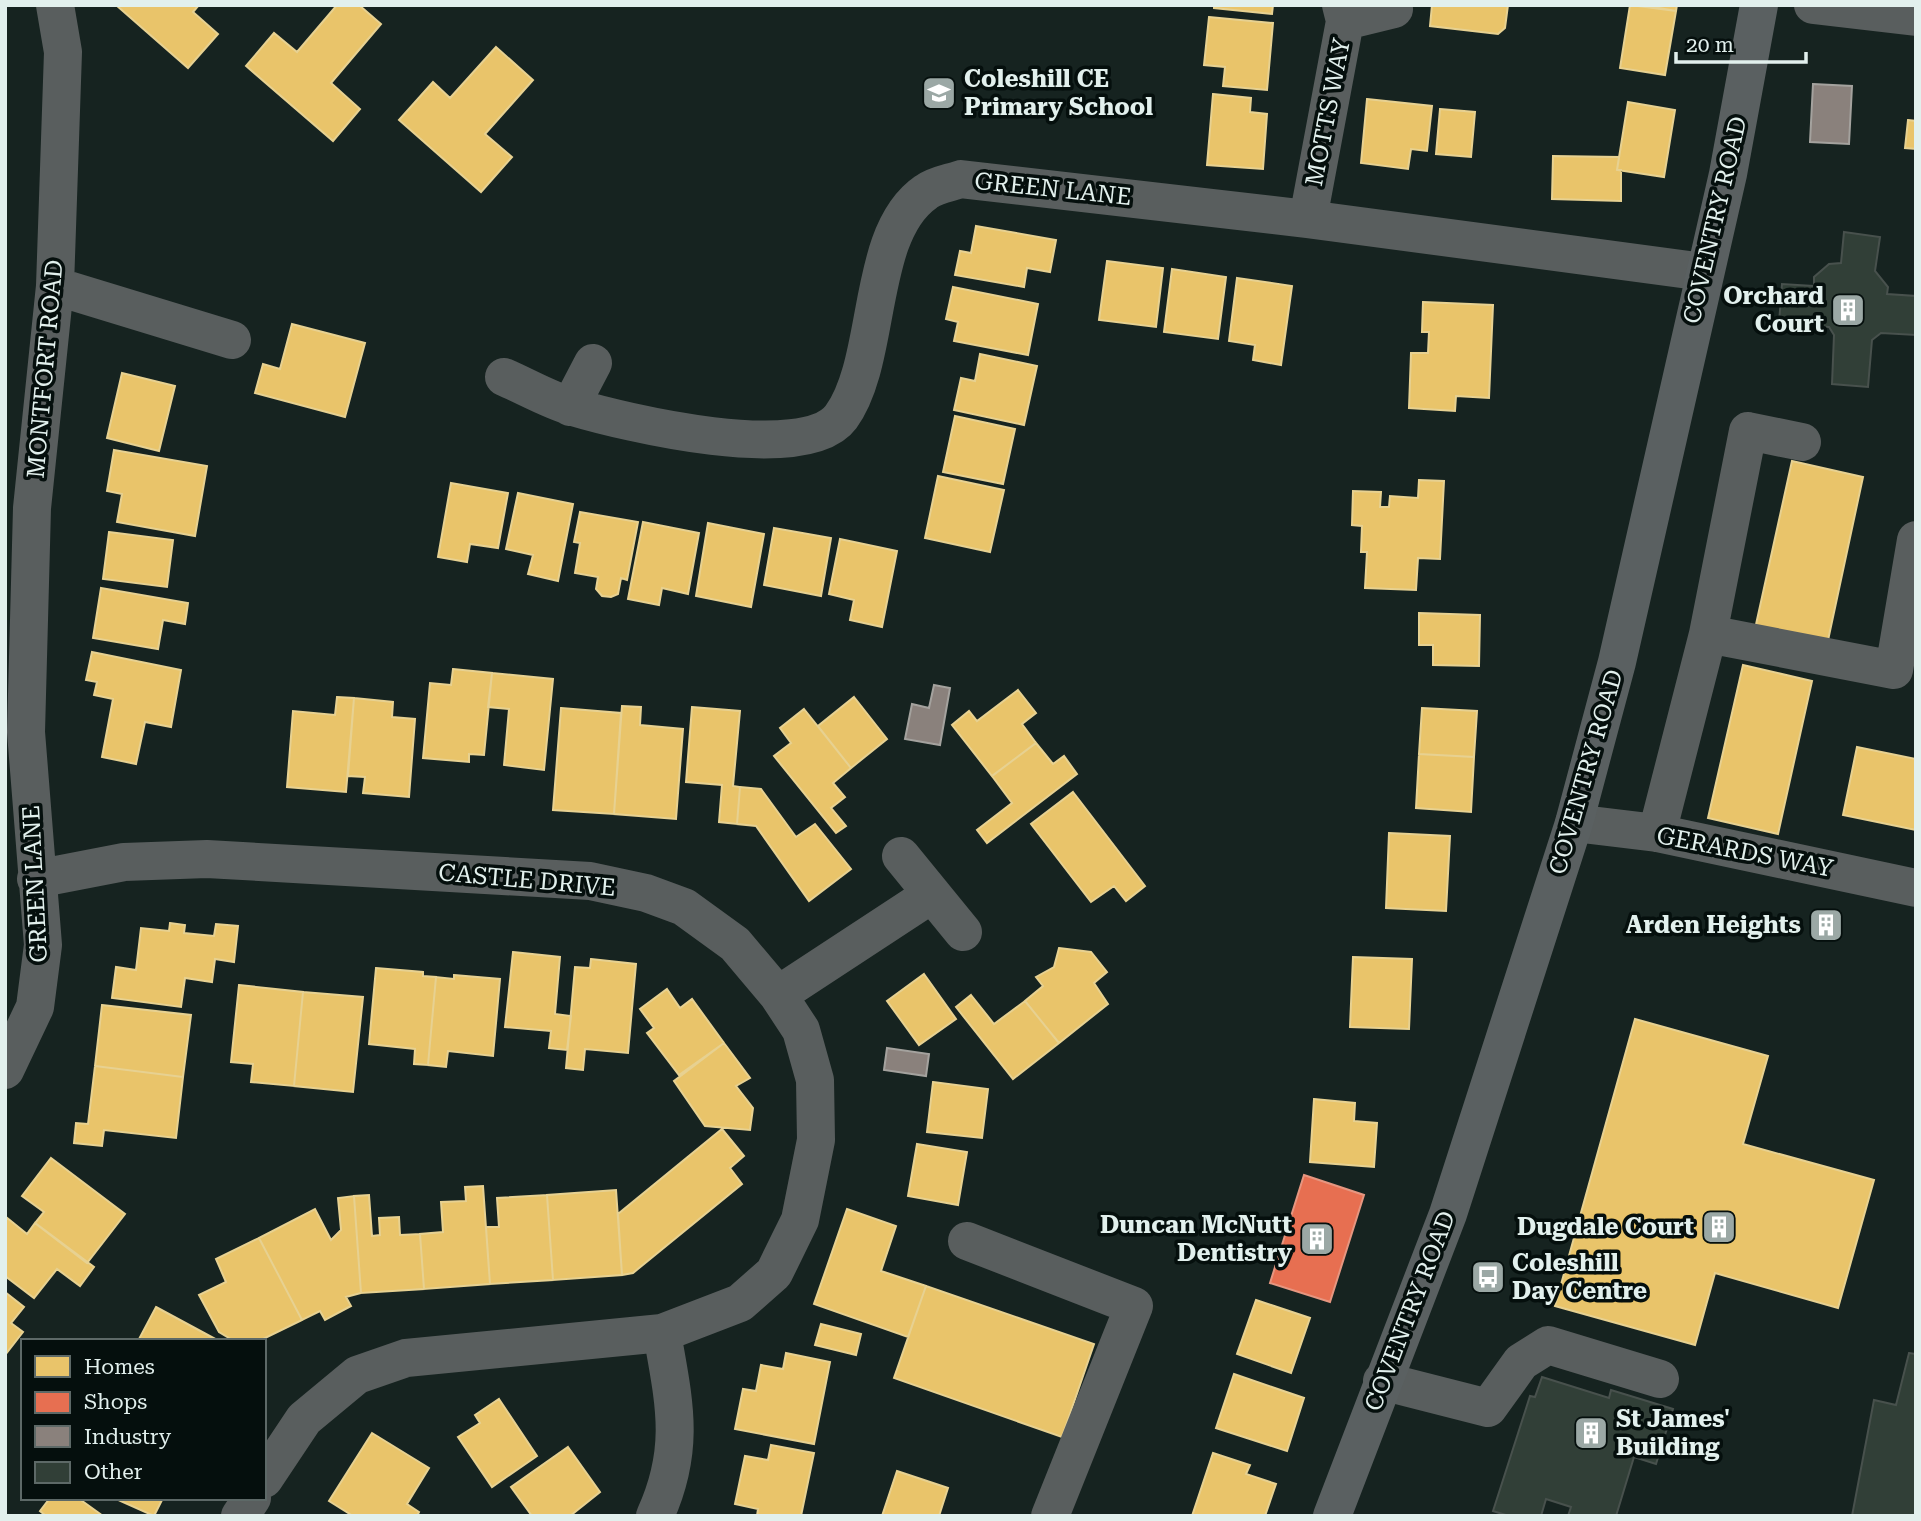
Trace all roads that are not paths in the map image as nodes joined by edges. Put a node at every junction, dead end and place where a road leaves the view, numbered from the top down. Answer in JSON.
{"nodes":[{"id":1,"x":55,"y":5,"type":"edge"},
{"id":2,"x":1759,"y":5,"type":"edge"},
{"id":3,"x":1813,"y":5,"type":"edge"},
{"id":4,"x":1394,"y":9,"type":"dead end"},
{"id":5,"x":1343,"y":13,"type":"edge"},
{"id":6,"x":1916,"y":16,"type":"edge"},
{"id":7,"x":1308,"y":219,"type":"junction"},
{"id":8,"x":1704,"y":272,"type":"junction"},
{"id":9,"x":55,"y":286,"type":"junction"},
{"id":10,"x":232,"y":340,"type":"dead end"},
{"id":11,"x":593,"y":363,"type":"dead end"},
{"id":12,"x":504,"y":377,"type":"dead end"},
{"id":13,"x":570,"y":407,"type":"junction"},
{"id":14,"x":1802,"y":442,"type":"dead end"},
{"id":15,"x":1916,"y":540,"type":"edge"},
{"id":16,"x":1708,"y":634,"type":"junction"},
{"id":17,"x":16,"y":734,"type":"edge"},
{"id":18,"x":1574,"y":823,"type":"junction"},
{"id":19,"x":1657,"y":834,"type":"junction"},
{"id":20,"x":901,"y":856,"type":"dead end"},
{"id":21,"x":36,"y":879,"type":"junction"},
{"id":22,"x":1916,"y":888,"type":"edge"},
{"id":23,"x":932,"y":894,"type":"junction"},
{"id":24,"x":963,"y":932,"type":"dead end"},
{"id":25,"x":778,"y":995,"type":"junction"},
{"id":26,"x":5,"y":1070,"type":"edge"},
{"id":27,"x":967,"y":1241,"type":"dead end"},
{"id":28,"x":662,"y":1333,"type":"junction"},
{"id":29,"x":1660,"y":1379,"type":"dead end"},
{"id":30,"x":1382,"y":1381,"type":"junction"},
{"id":31,"x":266,"y":1476,"type":"edge"},
{"id":32,"x":251,"y":1500,"type":"edge"},
{"id":33,"x":240,"y":1516,"type":"edge"},
{"id":34,"x":655,"y":1516,"type":"edge"},
{"id":35,"x":1050,"y":1516,"type":"edge"},
{"id":36,"x":1332,"y":1516,"type":"edge"}],
"edges":[{"from":1,"to":9,"type":"street","name":"MONTFORT ROAD"},
{"from":2,"to":8,"type":"main road","name":"COVENTRY ROAD"},
{"from":3,"to":6,"type":"street"},
{"from":4,"to":5,"type":"street"},
{"from":5,"to":7,"type":"street","name":"MOTTS WAY"},
{"from":7,"to":8,"type":"street","name":"GREEN LANE"},
{"from":7,"to":13,"type":"street","name":"GREEN LANE"},
{"from":8,"to":18,"type":"main road","name":"COVENTRY ROAD"},
{"from":9,"to":10,"type":"street"},
{"from":9,"to":17,"type":"street","name":"MONTFORT ROAD"},
{"from":11,"to":13,"type":"street"},
{"from":12,"to":13,"type":"street","name":"GREEN LANE"},
{"from":14,"to":16,"type":"street"},
{"from":15,"to":16,"type":"street"},
{"from":16,"to":19,"type":"street"},
{"from":17,"to":21,"type":"street","name":"GREEN LANE"},
{"from":18,"to":19,"type":"street","name":"GERARDS WAY"},
{"from":18,"to":30,"type":"main road","name":"COVENTRY ROAD"},
{"from":19,"to":22,"type":"street","name":"GERARDS WAY"},
{"from":20,"to":23,"type":"street"},
{"from":21,"to":25,"type":"street","name":"CASTLE DRIVE"},
{"from":21,"to":26,"type":"street","name":"GREEN LANE"},
{"from":23,"to":24,"type":"street"},
{"from":23,"to":25,"type":"street"},
{"from":25,"to":28,"type":"street","name":"CASTLE DRIVE"},
{"from":27,"to":35,"type":"street"},
{"from":28,"to":31,"type":"street","name":"CASTLE DRIVE"},
{"from":28,"to":34,"type":"street"},
{"from":29,"to":30,"type":"street"},
{"from":30,"to":36,"type":"main road","name":"COVENTRY ROAD"},
{"from":32,"to":33,"type":"street"}]}
